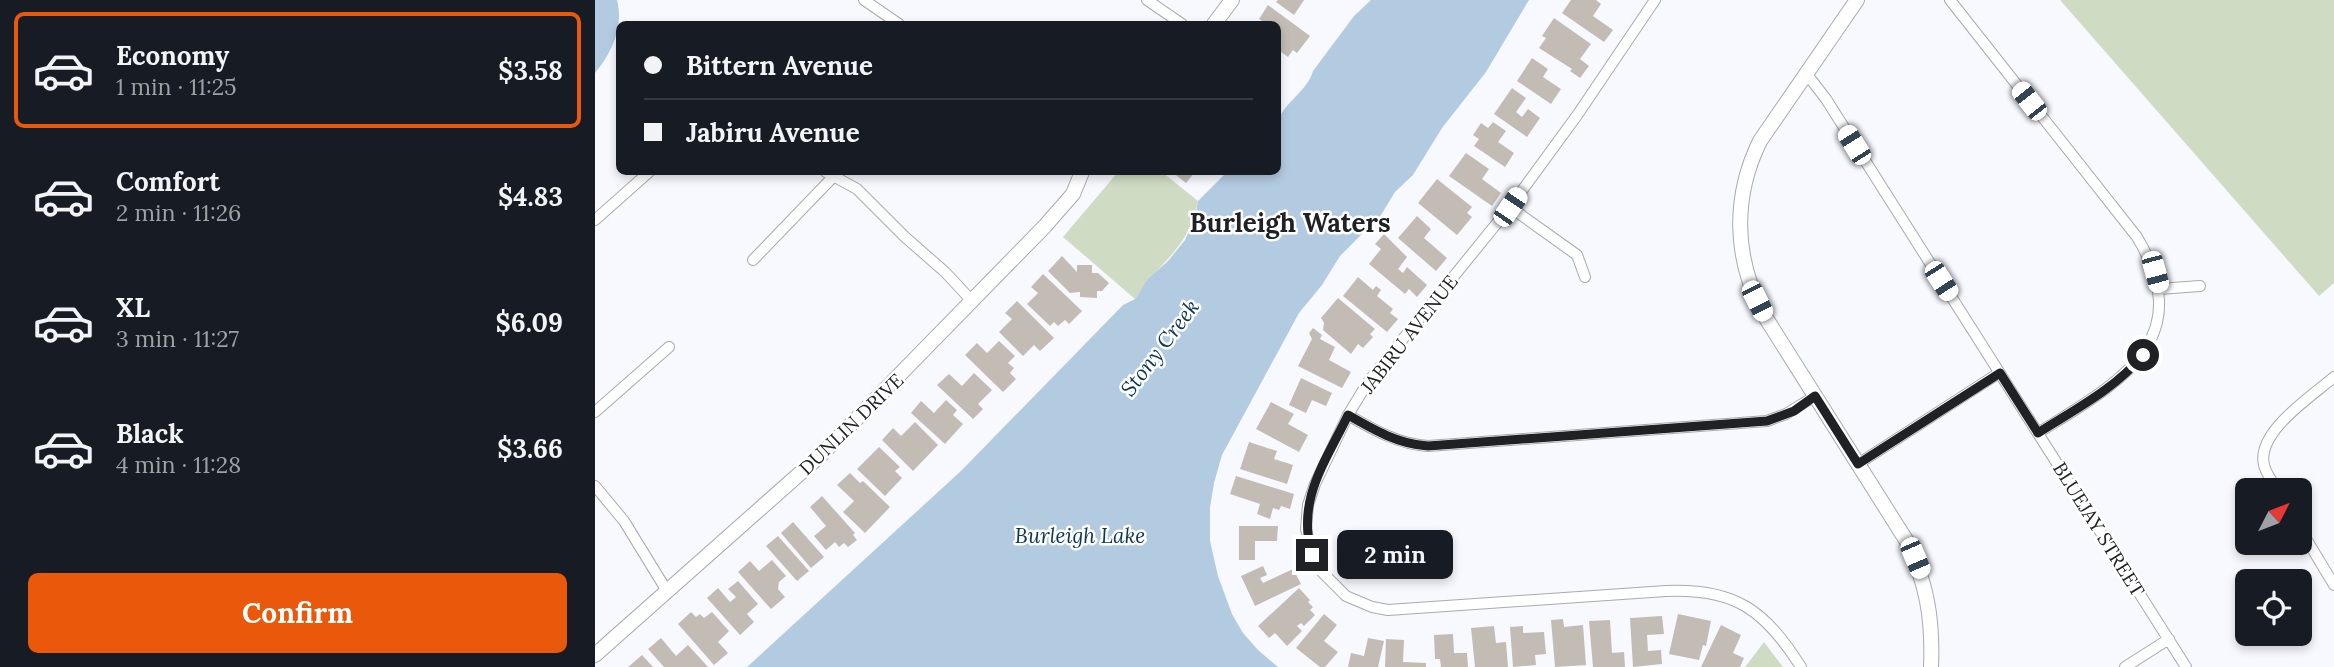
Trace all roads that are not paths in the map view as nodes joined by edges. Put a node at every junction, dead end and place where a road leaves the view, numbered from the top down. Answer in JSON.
{"nodes":[{"id":1,"x":864,"y":0,"type":"edge"},
{"id":2,"x":1147,"y":0,"type":"edge"},
{"id":3,"x":1232,"y":0,"type":"edge"},
{"id":4,"x":1655,"y":0,"type":"edge"},
{"id":5,"x":1857,"y":0,"type":"edge"},
{"id":6,"x":1950,"y":0,"type":"edge"},
{"id":7,"x":895,"y":21,"type":"edge"},
{"id":8,"x":1178,"y":21,"type":"edge"},
{"id":9,"x":1216,"y":21,"type":"edge"},
{"id":10,"x":1806,"y":73,"type":"junction"},
{"id":11,"x":646,"y":175,"type":"edge"},
{"id":12,"x":828,"y":175,"type":"edge"},
{"id":13,"x":831,"y":175,"type":"edge"},
{"id":14,"x":1081,"y":175,"type":"edge"},
{"id":15,"x":1510,"y":207,"type":"junction"},
{"id":16,"x":595,"y":220,"type":"edge"},
{"id":17,"x":753,"y":260,"type":"dead end"},
{"id":18,"x":1585,"y":277,"type":"dead end"},
{"id":19,"x":2200,"y":286,"type":"dead end"},
{"id":20,"x":2159,"y":289,"type":"junction"},
{"id":21,"x":973,"y":302,"type":"junction"},
{"id":22,"x":669,"y":347,"type":"dead end"},
{"id":23,"x":2000,"y":373,"type":"junction"},
{"id":24,"x":2334,"y":377,"type":"edge"},
{"id":25,"x":1815,"y":396,"type":"junction"},
{"id":26,"x":595,"y":412,"type":"edge"},
{"id":27,"x":1348,"y":415,"type":"junction"},
{"id":28,"x":2038,"y":433,"type":"junction"},
{"id":29,"x":1858,"y":464,"type":"junction"},
{"id":30,"x":2270,"y":478,"type":"edge"},
{"id":31,"x":595,"y":485,"type":"edge"},
{"id":32,"x":2312,"y":549,"type":"edge"},
{"id":33,"x":2334,"y":585,"type":"edge"},
{"id":34,"x":667,"y":591,"type":"junction"},
{"id":35,"x":2169,"y":639,"type":"junction"},
{"id":36,"x":595,"y":655,"type":"edge"},
{"id":37,"x":1801,"y":667,"type":"edge"},
{"id":38,"x":1931,"y":667,"type":"edge"},
{"id":39,"x":2125,"y":667,"type":"edge"},
{"id":40,"x":2186,"y":667,"type":"edge"}],
"edges":[{"from":1,"to":7,"type":"street"},
{"from":2,"to":8,"type":"street"},
{"from":3,"to":9,"type":"street"},
{"from":4,"to":15,"type":"street","name":"JABIRU AVENUE"},
{"from":5,"to":10,"type":"street"},
{"from":6,"to":20,"type":"street"},
{"from":10,"to":23,"type":"street","name":"BLUEJAY STREET"},
{"from":10,"to":25,"type":"street"},
{"from":11,"to":16,"type":"street"},
{"from":12,"to":17,"type":"street"},
{"from":13,"to":21,"type":"street"},
{"from":14,"to":21,"type":"street","name":"DUNLIN DRIVE"},
{"from":15,"to":18,"type":"street"},
{"from":15,"to":27,"type":"street","name":"JABIRU AVENUE"},
{"from":19,"to":20,"type":"street"},
{"from":20,"to":28,"type":"street"},
{"from":21,"to":34,"type":"street","name":"DUNLIN DRIVE"},
{"from":22,"to":26,"type":"street"},
{"from":23,"to":28,"type":"street","name":"BLUEJAY STREET"},
{"from":23,"to":29,"type":"street"},
{"from":24,"to":30,"type":"street"},
{"from":25,"to":27,"type":"street"},
{"from":25,"to":29,"type":"street"},
{"from":27,"to":37,"type":"street","name":"JABIRU AVENUE"},
{"from":28,"to":35,"type":"street","name":"BLUEJAY STREET"},
{"from":29,"to":38,"type":"street"},
{"from":31,"to":34,"type":"street"},
{"from":32,"to":33,"type":"street"},
{"from":34,"to":36,"type":"street","name":"DUNLIN DRIVE"},
{"from":35,"to":39,"type":"street"},
{"from":35,"to":40,"type":"street","name":"BLUEJAY STREET"}]}
